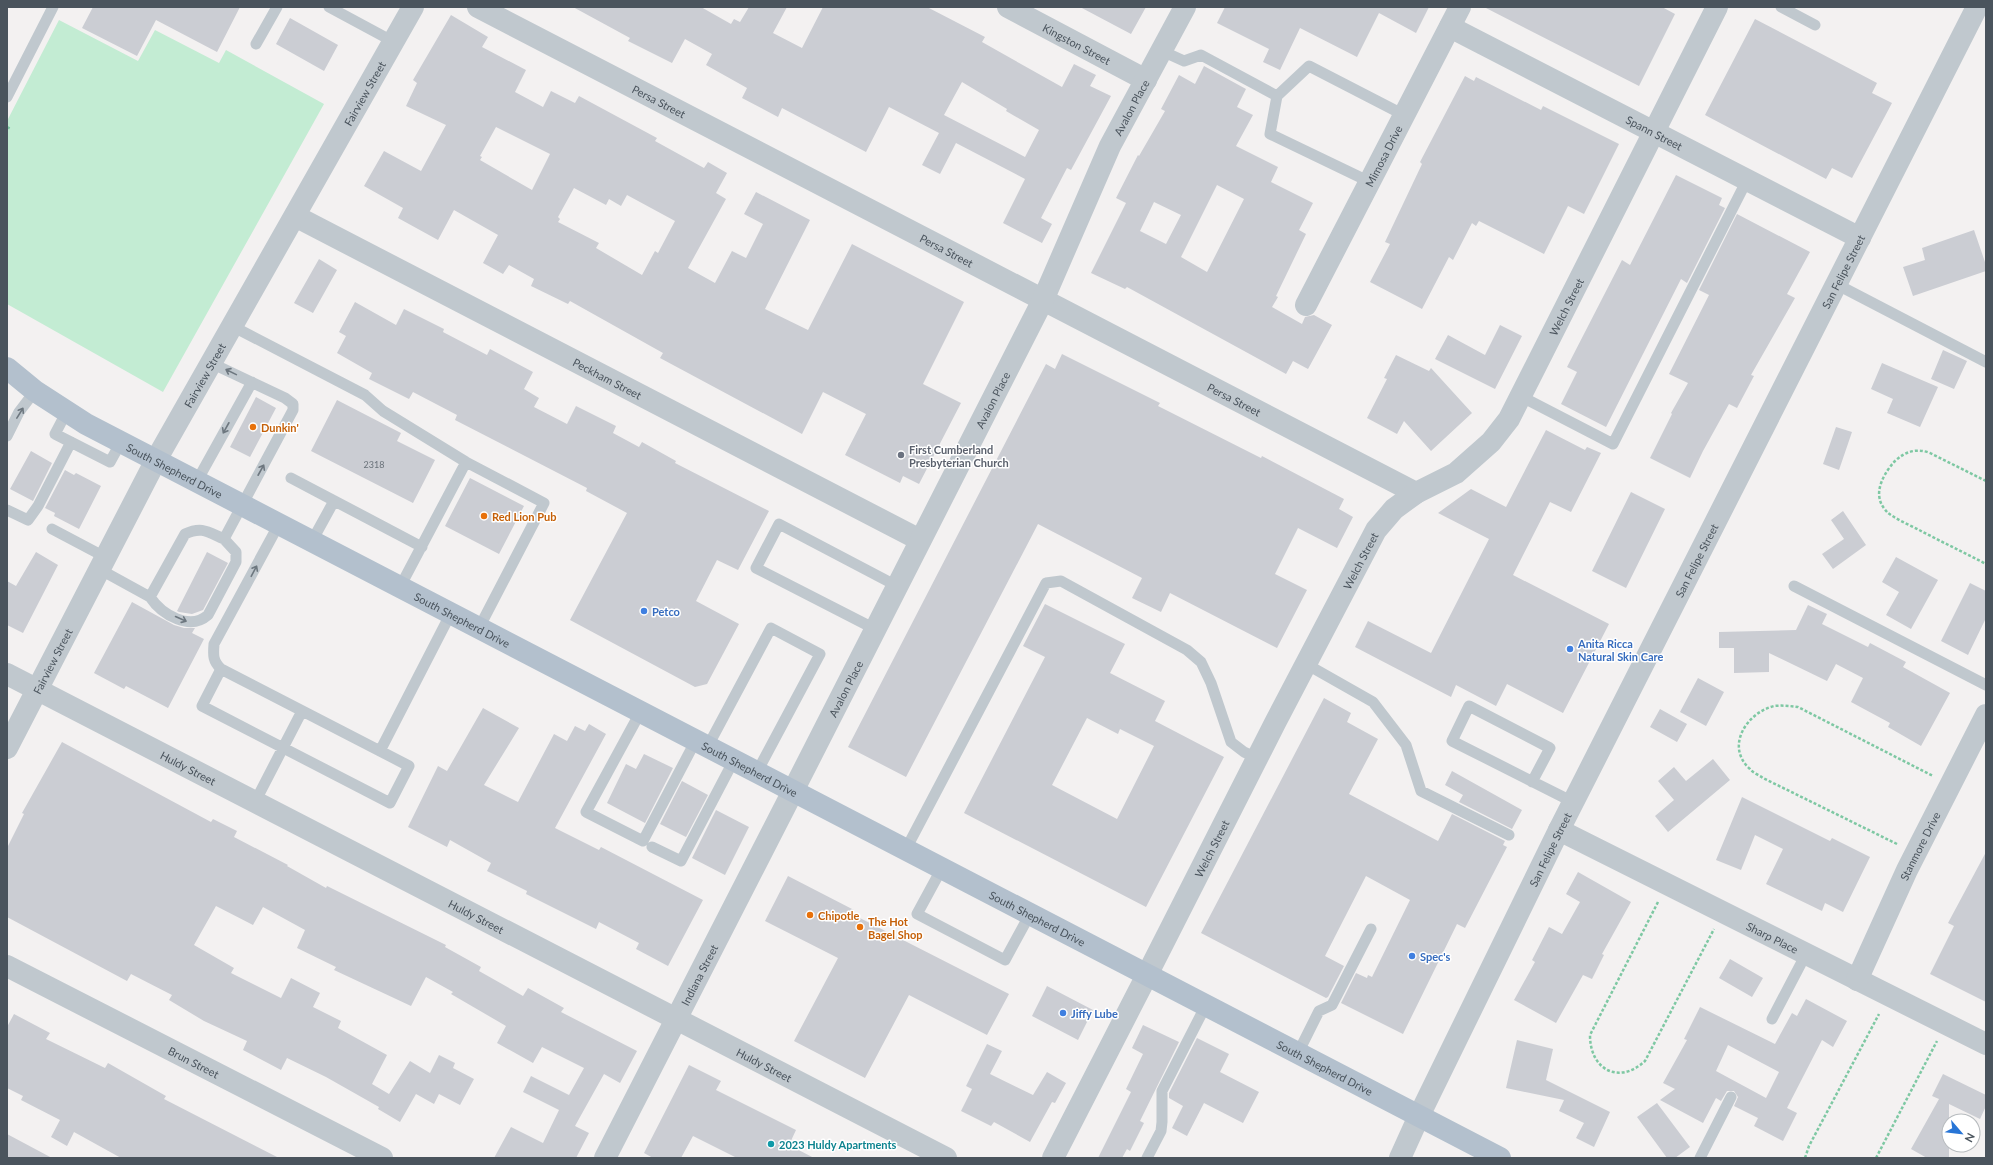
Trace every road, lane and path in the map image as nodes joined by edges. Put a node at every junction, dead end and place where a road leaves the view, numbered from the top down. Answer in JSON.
{"nodes":[{"id":1,"x":53,"y":7,"type":"edge"},
{"id":2,"x":276,"y":7,"type":"edge"},
{"id":3,"x":329,"y":7,"type":"edge"},
{"id":4,"x":413,"y":7,"type":"edge"},
{"id":5,"x":478,"y":7,"type":"edge"},
{"id":6,"x":1008,"y":7,"type":"edge"},
{"id":7,"x":1185,"y":7,"type":"edge"},
{"id":8,"x":1460,"y":7,"type":"edge"},
{"id":9,"x":1717,"y":7,"type":"edge"},
{"id":10,"x":1781,"y":7,"type":"edge"},
{"id":11,"x":1978,"y":7,"type":"edge"},
{"id":12,"x":1986,"y":10,"type":"edge"},
{"id":13,"x":1815,"y":25,"type":"dead end"},
{"id":14,"x":1450,"y":27,"type":"junction"},
{"id":15,"x":394,"y":42,"type":"junction"},
{"id":16,"x":256,"y":44,"type":"dead end"},
{"id":17,"x":1162,"y":51,"type":"junction"},
{"id":18,"x":1146,"y":80,"type":"junction"},
{"id":19,"x":1277,"y":96,"type":"junction"},
{"id":20,"x":7,"y":97,"type":"edge"},
{"id":21,"x":1404,"y":115,"type":"junction"},
{"id":22,"x":7,"y":127,"type":"edge"},
{"id":23,"x":11,"y":129,"type":"dead end"},
{"id":24,"x":1653,"y":132,"type":"junction"},
{"id":25,"x":1747,"y":180,"type":"junction"},
{"id":26,"x":1370,"y":182,"type":"junction"},
{"id":27,"x":295,"y":216,"type":"junction"},
{"id":28,"x":1860,"y":238,"type":"junction"},
{"id":29,"x":1836,"y":284,"type":"junction"},
{"id":30,"x":1042,"y":300,"type":"junction"},
{"id":31,"x":1306,"y":305,"type":"dead end"},
{"id":32,"x":232,"y":326,"type":"junction"},
{"id":33,"x":1986,"y":362,"type":"edge"},
{"id":34,"x":211,"y":363,"type":"junction"},
{"id":35,"x":7,"y":368,"type":"edge"},
{"id":36,"x":252,"y":382,"type":"junction"},
{"id":37,"x":35,"y":391,"type":"junction"},
{"id":38,"x":1522,"y":397,"type":"junction"},
{"id":39,"x":66,"y":413,"type":"junction"},
{"id":40,"x":7,"y":436,"type":"edge"},
{"id":41,"x":71,"y":442,"type":"junction"},
{"id":42,"x":121,"y":442,"type":"junction"},
{"id":43,"x":156,"y":460,"type":"junction"},
{"id":44,"x":466,"y":462,"type":"junction"},
{"id":45,"x":291,"y":478,"type":"dead end"},
{"id":46,"x":197,"y":481,"type":"junction"},
{"id":47,"x":1986,"y":481,"type":"edge"},
{"id":48,"x":1416,"y":493,"type":"junction"},
{"id":49,"x":334,"y":501,"type":"junction"},
{"id":50,"x":242,"y":505,"type":"junction"},
{"id":51,"x":7,"y":510,"type":"edge"},
{"id":52,"x":279,"y":524,"type":"junction"},
{"id":53,"x":52,"y":529,"type":"dead end"},
{"id":54,"x":224,"y":539,"type":"junction"},
{"id":55,"x":920,"y":540,"type":"junction"},
{"id":56,"x":312,"y":541,"type":"junction"},
{"id":57,"x":422,"y":547,"type":"junction"},
{"id":58,"x":102,"y":563,"type":"junction"},
{"id":59,"x":1986,"y":564,"type":"edge"},
{"id":60,"x":897,"y":586,"type":"junction"},
{"id":61,"x":1794,"y":586,"type":"dead end"},
{"id":62,"x":400,"y":587,"type":"junction"},
{"id":63,"x":150,"y":597,"type":"junction"},
{"id":64,"x":451,"y":613,"type":"junction"},
{"id":65,"x":479,"y":628,"type":"junction"},
{"id":66,"x":875,"y":630,"type":"junction"},
{"id":67,"x":1306,"y":664,"type":"junction"},
{"id":68,"x":221,"y":669,"type":"junction"},
{"id":69,"x":7,"y":674,"type":"edge"},
{"id":70,"x":1986,"y":685,"type":"edge"},
{"id":71,"x":37,"y":690,"type":"junction"},
{"id":72,"x":302,"y":711,"type":"junction"},
{"id":73,"x":640,"y":711,"type":"junction"},
{"id":74,"x":1986,"y":715,"type":"edge"},
{"id":75,"x":702,"y":743,"type":"junction"},
{"id":76,"x":7,"y":748,"type":"edge"},
{"id":77,"x":283,"y":748,"type":"junction"},
{"id":78,"x":380,"y":751,"type":"junction"},
{"id":79,"x":1257,"y":758,"type":"junction"},
{"id":80,"x":734,"y":760,"type":"junction"},
{"id":81,"x":757,"y":772,"type":"junction"},
{"id":82,"x":1532,"y":782,"type":"junction"},
{"id":83,"x":1950,"y":785,"type":"junction"},
{"id":84,"x":794,"y":791,"type":"junction"},
{"id":85,"x":255,"y":802,"type":"junction"},
{"id":86,"x":1573,"y":802,"type":"junction"},
{"id":87,"x":1559,"y":830,"type":"junction"},
{"id":88,"x":1509,"y":835,"type":"dead end"},
{"id":89,"x":652,"y":847,"type":"dead end"},
{"id":90,"x":906,"y":849,"type":"junction"},
{"id":91,"x":1916,"y":853,"type":"junction"},
{"id":92,"x":942,"y":868,"type":"junction"},
{"id":93,"x":1667,"y":884,"type":"junction"},
{"id":94,"x":1723,"y":912,"type":"junction"},
{"id":95,"x":1030,"y":914,"type":"junction"},
{"id":96,"x":1371,"y":929,"type":"dead end"},
{"id":97,"x":1806,"y":954,"type":"junction"},
{"id":98,"x":7,"y":966,"type":"edge"},
{"id":99,"x":1147,"y":975,"type":"junction"},
{"id":100,"x":1857,"y":980,"type":"junction"},
{"id":101,"x":1888,"y":996,"type":"junction"},
{"id":102,"x":1206,"y":1005,"type":"junction"},
{"id":103,"x":676,"y":1019,"type":"junction"},
{"id":104,"x":1772,"y":1019,"type":"dead end"},
{"id":105,"x":1946,"y":1024,"type":"junction"},
{"id":106,"x":1986,"y":1044,"type":"edge"},
{"id":107,"x":1298,"y":1053,"type":"junction"},
{"id":108,"x":1731,"y":1097,"type":"dead end"},
{"id":109,"x":1419,"y":1116,"type":"junction"},
{"id":110,"x":1495,"y":1157,"type":"edge"},
{"id":111,"x":382,"y":1158,"type":"edge"},
{"id":112,"x":605,"y":1158,"type":"edge"},
{"id":113,"x":946,"y":1158,"type":"edge"},
{"id":114,"x":1053,"y":1158,"type":"edge"},
{"id":115,"x":1147,"y":1158,"type":"edge"},
{"id":116,"x":1400,"y":1158,"type":"edge"},
{"id":117,"x":1700,"y":1158,"type":"edge"},
{"id":118,"x":1805,"y":1158,"type":"edge"},
{"id":119,"x":1876,"y":1158,"type":"edge"}],
"edges":[{"from":1,"to":20,"type":"lane"},
{"from":2,"to":16,"type":"lane"},
{"from":3,"to":15,"type":"lane"},
{"from":4,"to":15,"type":"street","name":"Fairview Street"},
{"from":5,"to":30,"type":"street","name":"Persa Street"},
{"from":6,"to":18,"type":"street","name":"Kingston Street"},
{"from":7,"to":17,"type":"street","name":"Avalon Place"},
{"from":8,"to":14,"type":"street","name":"Mimosa Drive"},
{"from":9,"to":24,"type":"street","name":"Welch Street"},
{"from":10,"to":13,"type":"lane"},
{"from":11,"to":12,"type":"street"},
{"from":11,"to":28,"type":"street","name":"San Felipe Street"},
{"from":14,"to":21,"type":"street","name":"Mimosa Drive"},
{"from":14,"to":24,"type":"street","name":"Spann Street"},
{"from":15,"to":27,"type":"street","name":"Fairview Street"},
{"from":17,"to":18,"type":"street","name":"Avalon Place"},
{"from":17,"to":19,"type":"lane"},
{"from":18,"to":30,"type":"street","name":"Avalon Place"},
{"from":19,"to":21,"type":"lane"},
{"from":19,"to":26,"type":"lane"},
{"from":21,"to":26,"type":"street","name":"Mimosa Drive"},
{"from":22,"to":23,"type":"path"},
{"from":24,"to":25,"type":"street","name":"Spann Street"},
{"from":24,"to":38,"type":"street","name":"Welch Street"},
{"from":25,"to":28,"type":"street","name":"Spann Street"},
{"from":25,"to":38,"type":"lane"},
{"from":26,"to":31,"type":"street","name":"Mimosa Drive"},
{"from":27,"to":32,"type":"street","name":"Fairview Street"},
{"from":27,"to":55,"type":"street","name":"Peckham Street"},
{"from":28,"to":29,"type":"street","name":"San Felipe Street"},
{"from":29,"to":33,"type":"lane"},
{"from":29,"to":86,"type":"street","name":"San Felipe Street"},
{"from":30,"to":48,"type":"street","name":"Persa Street"},
{"from":30,"to":55,"type":"street","name":"Avalon Place"},
{"from":32,"to":34,"type":"street","name":"Fairview Street"},
{"from":32,"to":44,"type":"lane"},
{"from":36,"to":34,"type":"lane","one_way":true},
{"from":34,"to":43,"type":"street","name":"Fairview Street"},
{"from":35,"to":37,"type":"main road","name":"South Shepherd Drive"},
{"from":36,"to":46,"type":"lane","one_way":true},
{"from":50,"to":36,"type":"lane","one_way":true},
{"from":37,"to":39,"type":"main road","name":"South Shepherd Drive"},
{"from":40,"to":37,"type":"lane","one_way":true},
{"from":38,"to":48,"type":"street","name":"Welch Street"},
{"from":39,"to":41,"type":"lane"},
{"from":39,"to":42,"type":"main road","name":"South Shepherd Drive"},
{"from":41,"to":42,"type":"lane"},
{"from":41,"to":51,"type":"lane"},
{"from":42,"to":43,"type":"main road","name":"South Shepherd Drive"},
{"from":43,"to":46,"type":"main road","name":"South Shepherd Drive"},
{"from":43,"to":58,"type":"street","name":"Fairview Street"},
{"from":44,"to":57,"type":"lane"},
{"from":44,"to":65,"type":"lane"},
{"from":45,"to":49,"type":"lane"},
{"from":46,"to":50,"type":"main road","name":"South Shepherd Drive"},
{"from":47,"to":59,"type":"path"},
{"from":48,"to":67,"type":"street","name":"Welch Street"},
{"from":49,"to":56,"type":"lane"},
{"from":49,"to":57,"type":"lane"},
{"from":50,"to":52,"type":"main road","name":"South Shepherd Drive"},
{"from":50,"to":54,"type":"lane"},
{"from":52,"to":56,"type":"main road","name":"South Shepherd Drive"},
{"from":68,"to":52,"type":"lane","one_way":true},
{"from":53,"to":58,"type":"lane"},
{"from":54,"to":63,"type":"lane"},
{"from":63,"to":54,"type":"lane","one_way":true},
{"from":55,"to":60,"type":"street","name":"Avalon Place"},
{"from":56,"to":62,"type":"main road","name":"South Shepherd Drive"},
{"from":57,"to":62,"type":"lane"},
{"from":58,"to":63,"type":"lane"},
{"from":58,"to":71,"type":"street","name":"Fairview Street"},
{"from":60,"to":66,"type":"street","name":"Avalon Place"},
{"from":60,"to":66,"type":"lane"},
{"from":61,"to":70,"type":"lane"},
{"from":62,"to":64,"type":"main road","name":"South Shepherd Drive"},
{"from":64,"to":65,"type":"main road","name":"South Shepherd Drive"},
{"from":64,"to":78,"type":"lane"},
{"from":65,"to":73,"type":"main road","name":"South Shepherd Drive"},
{"from":66,"to":84,"type":"street","name":"Avalon Place"},
{"from":67,"to":79,"type":"street","name":"Welch Street"},
{"from":67,"to":88,"type":"lane"},
{"from":68,"to":72,"type":"lane"},
{"from":68,"to":77,"type":"lane"},
{"from":69,"to":71,"type":"street","name":"Huldy Street"},
{"from":71,"to":76,"type":"street","name":"Fairview Street"},
{"from":71,"to":85,"type":"street","name":"Huldy Street"},
{"from":72,"to":77,"type":"lane"},
{"from":72,"to":78,"type":"lane"},
{"from":73,"to":75,"type":"main road","name":"South Shepherd Drive"},
{"from":73,"to":75,"type":"lane"},
{"from":74,"to":83,"type":"street","name":"Stanmore Drive"},
{"from":75,"to":80,"type":"main road","name":"South Shepherd Drive"},
{"from":75,"to":81,"type":"lane"},
{"from":77,"to":78,"type":"lane"},
{"from":77,"to":85,"type":"lane"},
{"from":79,"to":90,"type":"lane"},
{"from":79,"to":99,"type":"street","name":"Welch Street"},
{"from":80,"to":81,"type":"main road","name":"South Shepherd Drive"},
{"from":80,"to":89,"type":"lane"},
{"from":81,"to":84,"type":"main road","name":"South Shepherd Drive"},
{"from":82,"to":82,"type":"lane"},
{"from":82,"to":86,"type":"lane"},
{"from":83,"to":91,"type":"street","name":"Stanmore Drive"},
{"from":83,"to":91,"type":"path"},
{"from":84,"to":90,"type":"main road","name":"South Shepherd Drive"},
{"from":84,"to":103,"type":"street","name":"Indiana Street"},
{"from":85,"to":103,"type":"street","name":"Huldy Street"},
{"from":86,"to":87,"type":"street","name":"San Felipe Street"},
{"from":87,"to":93,"type":"street","name":"Sharp Place"},
{"from":87,"to":109,"type":"street","name":"San Felipe Street"},
{"from":90,"to":92,"type":"main road","name":"South Shepherd Drive"},
{"from":91,"to":100,"type":"street","name":"Stanmore Drive"},
{"from":92,"to":95,"type":"main road","name":"South Shepherd Drive"},
{"from":92,"to":95,"type":"lane"},
{"from":93,"to":94,"type":"street","name":"Sharp Place"},
{"from":93,"to":94,"type":"path"},
{"from":94,"to":97,"type":"street","name":"Sharp Place"},
{"from":95,"to":99,"type":"main road","name":"South Shepherd Drive"},
{"from":96,"to":107,"type":"lane"},
{"from":97,"to":100,"type":"street","name":"Sharp Place"},
{"from":97,"to":104,"type":"lane"},
{"from":98,"to":111,"type":"street","name":"Brun Street"},
{"from":99,"to":102,"type":"main road","name":"South Shepherd Drive"},
{"from":99,"to":114,"type":"street","name":"Welch Street"},
{"from":100,"to":101,"type":"street","name":"Sharp Place"},
{"from":101,"to":105,"type":"street","name":"Sharp Place"},
{"from":101,"to":118,"type":"path"},
{"from":102,"to":107,"type":"main road","name":"South Shepherd Drive"},
{"from":102,"to":115,"type":"lane"},
{"from":103,"to":112,"type":"street","name":"Indiana Street"},
{"from":103,"to":113,"type":"street","name":"Huldy Street"},
{"from":105,"to":106,"type":"street","name":"Sharp Place"},
{"from":105,"to":119,"type":"path"},
{"from":107,"to":109,"type":"main road","name":"South Shepherd Drive"},
{"from":108,"to":117,"type":"lane"},
{"from":109,"to":110,"type":"main road","name":"South Shepherd Drive"},
{"from":109,"to":116,"type":"street","name":"San Felipe Street"}]}
